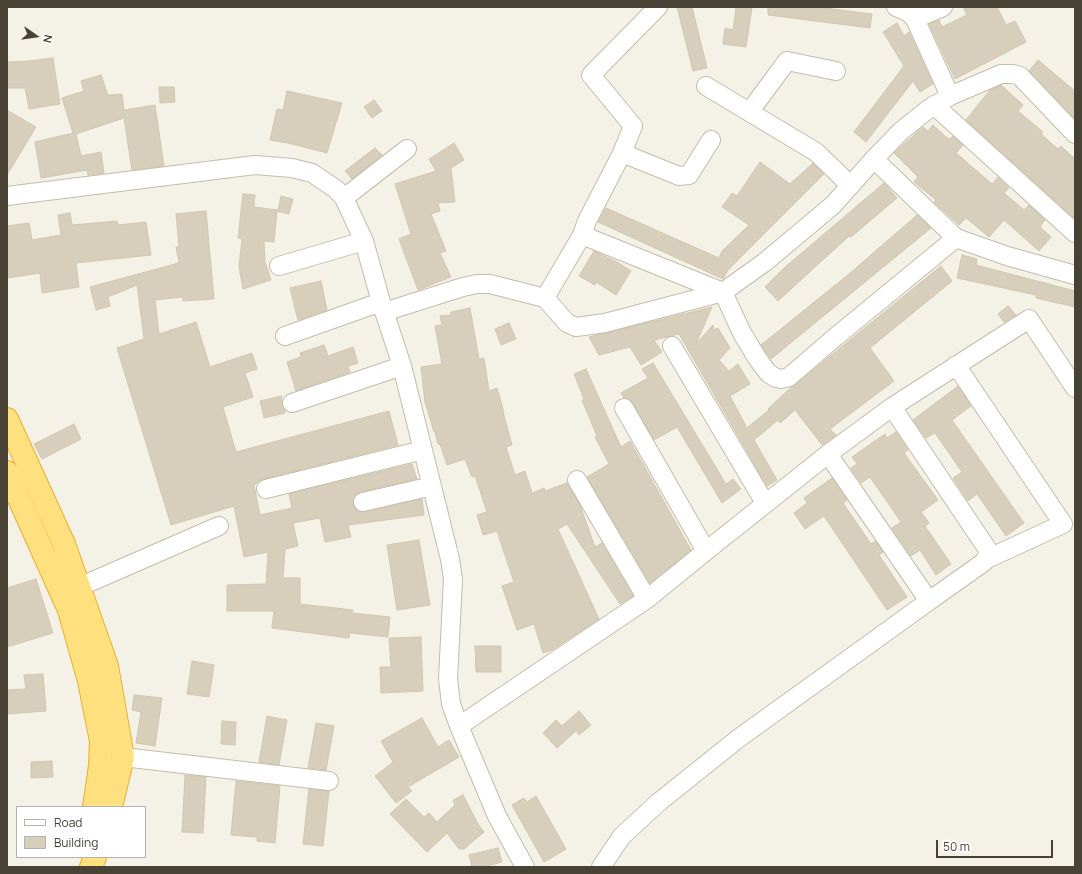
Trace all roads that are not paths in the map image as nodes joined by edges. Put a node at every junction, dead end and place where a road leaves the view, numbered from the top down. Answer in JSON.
{"nodes":[{"id":1,"x":658,"y":7,"type":"edge"},
{"id":2,"x":896,"y":7,"type":"edge"},
{"id":3,"x":943,"y":7,"type":"edge"},
{"id":4,"x":915,"y":19,"type":"junction"},
{"id":5,"x":836,"y":71,"type":"dead end"},
{"id":6,"x":706,"y":86,"type":"dead end"},
{"id":7,"x":950,"y":96,"type":"junction"},
{"id":8,"x":934,"y":105,"type":"junction"},
{"id":9,"x":750,"y":111,"type":"junction"},
{"id":10,"x":1075,"y":134,"type":"edge"},
{"id":11,"x":711,"y":140,"type":"dead end"},
{"id":12,"x":407,"y":150,"type":"dead end"},
{"id":13,"x":622,"y":154,"type":"junction"},
{"id":14,"x":874,"y":159,"type":"junction"},
{"id":15,"x":850,"y":185,"type":"junction"},
{"id":16,"x":7,"y":196,"type":"edge"},
{"id":17,"x":344,"y":198,"type":"junction"},
{"id":18,"x":1075,"y":233,"type":"edge"},
{"id":19,"x":582,"y":235,"type":"junction"},
{"id":20,"x":956,"y":238,"type":"junction"},
{"id":21,"x":364,"y":241,"type":"junction"},
{"id":22,"x":280,"y":266,"type":"dead end"},
{"id":23,"x":1075,"y":275,"type":"edge"},
{"id":24,"x":723,"y":292,"type":"junction"},
{"id":25,"x":545,"y":298,"type":"junction"},
{"id":26,"x":382,"y":307,"type":"junction"},
{"id":27,"x":285,"y":336,"type":"dead end"},
{"id":28,"x":672,"y":346,"type":"dead end"},
{"id":29,"x":956,"y":365,"type":"junction"},
{"id":30,"x":402,"y":366,"type":"junction"},
{"id":31,"x":1075,"y":388,"type":"edge"},
{"id":32,"x":292,"y":402,"type":"dead end"},
{"id":33,"x":892,"y":407,"type":"junction"},
{"id":34,"x":624,"y":408,"type":"dead end"},
{"id":35,"x":7,"y":419,"type":"edge"},
{"id":36,"x":423,"y":450,"type":"junction"},
{"id":37,"x":828,"y":454,"type":"junction"},
{"id":38,"x":7,"y":472,"type":"edge"},
{"id":39,"x":577,"y":480,"type":"dead end"},
{"id":40,"x":432,"y":486,"type":"junction"},
{"id":41,"x":266,"y":489,"type":"dead end"},
{"id":42,"x":363,"y":502,"type":"dead end"},
{"id":43,"x":765,"y":503,"type":"junction"},
{"id":44,"x":1069,"y":520,"type":"edge"},
{"id":45,"x":219,"y":526,"type":"dead end"},
{"id":46,"x":706,"y":551,"type":"junction"},
{"id":47,"x":987,"y":559,"type":"junction"},
{"id":48,"x":79,"y":586,"type":"junction"},
{"id":49,"x":647,"y":598,"type":"junction"},
{"id":50,"x":929,"y":601,"type":"junction"},
{"id":51,"x":459,"y":726,"type":"junction"},
{"id":52,"x":123,"y":757,"type":"junction"},
{"id":53,"x":329,"y":781,"type":"dead end"},
{"id":54,"x":94,"y":806,"type":"edge"},
{"id":55,"x":111,"y":806,"type":"edge"},
{"id":56,"x":525,"y":867,"type":"edge"},
{"id":57,"x":601,"y":867,"type":"edge"}],
"edges":[{"from":1,"to":13,"type":"street"},
{"from":2,"to":4,"type":"street"},
{"from":3,"to":4,"type":"street"},
{"from":4,"to":7,"type":"street"},
{"from":5,"to":9,"type":"street"},
{"from":6,"to":9,"type":"street"},
{"from":7,"to":8,"type":"street"},
{"from":7,"to":10,"type":"street"},
{"from":8,"to":14,"type":"street"},
{"from":8,"to":18,"type":"street"},
{"from":9,"to":15,"type":"street"},
{"from":11,"to":13,"type":"street"},
{"from":12,"to":17,"type":"street"},
{"from":13,"to":19,"type":"street"},
{"from":14,"to":15,"type":"street"},
{"from":14,"to":20,"type":"street"},
{"from":15,"to":24,"type":"street"},
{"from":16,"to":17,"type":"street"},
{"from":17,"to":21,"type":"street"},
{"from":19,"to":24,"type":"street"},
{"from":19,"to":25,"type":"street"},
{"from":20,"to":23,"type":"street"},
{"from":20,"to":24,"type":"street"},
{"from":21,"to":22,"type":"street"},
{"from":21,"to":26,"type":"street"},
{"from":24,"to":25,"type":"street"},
{"from":25,"to":26,"type":"street"},
{"from":26,"to":27,"type":"street"},
{"from":26,"to":30,"type":"street"},
{"from":28,"to":43,"type":"street"},
{"from":29,"to":31,"type":"street"},
{"from":29,"to":33,"type":"street"},
{"from":29,"to":44,"type":"street"},
{"from":30,"to":32,"type":"street"},
{"from":30,"to":36,"type":"street"},
{"from":33,"to":37,"type":"street"},
{"from":33,"to":47,"type":"street"},
{"from":34,"to":46,"type":"street"},
{"from":35,"to":48,"type":"highway"},
{"from":36,"to":40,"type":"street"},
{"from":36,"to":41,"type":"street"},
{"from":37,"to":43,"type":"street"},
{"from":37,"to":50,"type":"street"},
{"from":38,"to":54,"type":"highway"},
{"from":39,"to":49,"type":"street"},
{"from":40,"to":42,"type":"street"},
{"from":40,"to":51,"type":"street"},
{"from":43,"to":46,"type":"street"},
{"from":44,"to":47,"type":"street"},
{"from":45,"to":48,"type":"street"},
{"from":46,"to":49,"type":"street"},
{"from":47,"to":50,"type":"street"},
{"from":48,"to":52,"type":"highway"},
{"from":49,"to":51,"type":"street"},
{"from":50,"to":57,"type":"street"},
{"from":51,"to":56,"type":"street"},
{"from":52,"to":53,"type":"street"},
{"from":52,"to":55,"type":"highway"}]}
